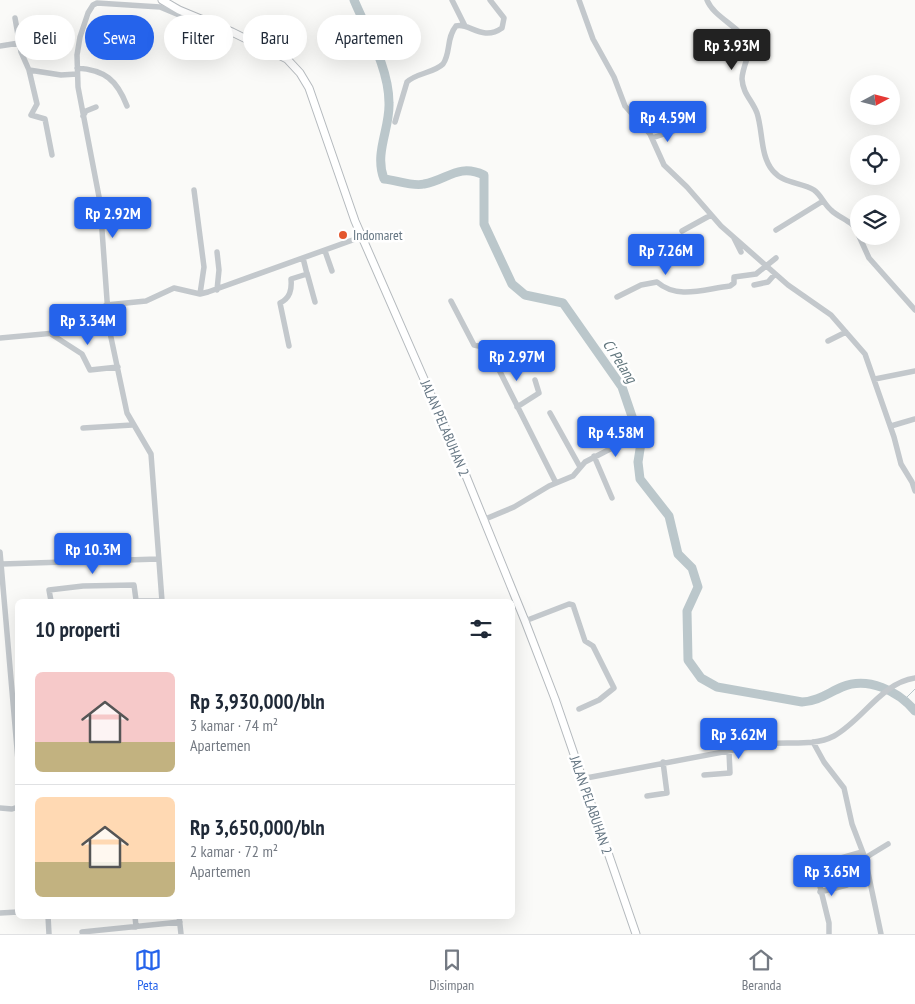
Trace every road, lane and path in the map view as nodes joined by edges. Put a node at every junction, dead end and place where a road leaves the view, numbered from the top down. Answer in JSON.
{"nodes":[{"id":1,"x":162,"y":0,"type":"edge"},
{"id":2,"x":452,"y":0,"type":"edge"},
{"id":3,"x":490,"y":0,"type":"edge"},
{"id":4,"x":580,"y":0,"type":"edge"},
{"id":5,"x":706,"y":0,"type":"edge"},
{"id":6,"x":179,"y":15,"type":"edge"},
{"id":7,"x":191,"y":15,"type":"edge"},
{"id":8,"x":465,"y":26,"type":"junction"},
{"id":9,"x":233,"y":32,"type":"edge"},
{"id":10,"x":15,"y":43,"type":"edge"},
{"id":11,"x":0,"y":46,"type":"edge"},
{"id":12,"x":26,"y":60,"type":"edge"},
{"id":13,"x":29,"y":70,"type":"junction"},
{"id":14,"x":77,"y":71,"type":"junction"},
{"id":15,"x":126,"y":106,"type":"dead end"},
{"id":16,"x":96,"y":108,"type":"dead end"},
{"id":17,"x":83,"y":116,"type":"junction"},
{"id":18,"x":395,"y":122,"type":"dead end"},
{"id":19,"x":676,"y":130,"type":"dead end"},
{"id":20,"x":652,"y":138,"type":"junction"},
{"id":21,"x":52,"y":155,"type":"dead end"},
{"id":22,"x":194,"y":190,"type":"dead end"},
{"id":23,"x":823,"y":201,"type":"junction"},
{"id":24,"x":711,"y":215,"type":"junction"},
{"id":25,"x":850,"y":223,"type":"edge"},
{"id":26,"x":776,"y":230,"type":"dead end"},
{"id":27,"x":682,"y":231,"type":"dead end"},
{"id":28,"x":733,"y":236,"type":"junction"},
{"id":29,"x":362,"y":237,"type":"junction"},
{"id":30,"x":863,"y":245,"type":"edge"},
{"id":31,"x":325,"y":251,"type":"junction"},
{"id":32,"x":217,"y":252,"type":"dead end"},
{"id":33,"x":741,"y":252,"type":"dead end"},
{"id":34,"x":303,"y":258,"type":"junction"},
{"id":35,"x":776,"y":258,"type":"dead end"},
{"id":36,"x":767,"y":266,"type":"junction"},
{"id":37,"x":332,"y":271,"type":"dead end"},
{"id":38,"x":308,"y":273,"type":"junction"},
{"id":39,"x":775,"y":274,"type":"junction"},
{"id":40,"x":754,"y":285,"type":"dead end"},
{"id":41,"x":217,"y":290,"type":"junction"},
{"id":42,"x":200,"y":294,"type":"junction"},
{"id":43,"x":617,"y":298,"type":"dead end"},
{"id":44,"x":315,"y":302,"type":"dead end"},
{"id":45,"x":451,"y":302,"type":"dead end"},
{"id":46,"x":106,"y":305,"type":"junction"},
{"id":47,"x":915,"y":310,"type":"edge"},
{"id":48,"x":109,"y":328,"type":"junction"},
{"id":49,"x":846,"y":332,"type":"junction"},
{"id":50,"x":50,"y":334,"type":"junction"},
{"id":51,"x":0,"y":338,"type":"edge"},
{"id":52,"x":828,"y":340,"type":"dead end"},
{"id":53,"x":289,"y":346,"type":"dead end"},
{"id":54,"x":118,"y":368,"type":"junction"},
{"id":55,"x":915,"y":371,"type":"edge"},
{"id":56,"x":875,"y":379,"type":"junction"},
{"id":57,"x":535,"y":380,"type":"dead end"},
{"id":58,"x":517,"y":407,"type":"junction"},
{"id":59,"x":550,"y":413,"type":"dead end"},
{"id":60,"x":915,"y":419,"type":"edge"},
{"id":61,"x":639,"y":424,"type":"dead end"},
{"id":62,"x":132,"y":425,"type":"junction"},
{"id":63,"x":890,"y":426,"type":"junction"},
{"id":64,"x":83,"y":428,"type":"dead end"},
{"id":65,"x":594,"y":456,"type":"junction"},
{"id":66,"x":580,"y":468,"type":"junction"},
{"id":67,"x":556,"y":483,"type":"junction"},
{"id":68,"x":915,"y":491,"type":"edge"},
{"id":69,"x":612,"y":498,"type":"dead end"},
{"id":70,"x":483,"y":520,"type":"junction"},
{"id":71,"x":0,"y":552,"type":"edge"},
{"id":72,"x":158,"y":559,"type":"junction"},
{"id":73,"x":2,"y":564,"type":"junction"},
{"id":74,"x":51,"y":599,"type":"edge"},
{"id":75,"x":136,"y":599,"type":"edge"},
{"id":76,"x":162,"y":599,"type":"edge"},
{"id":77,"x":525,"y":620,"type":"junction"},
{"id":78,"x":915,"y":678,"type":"edge"},
{"id":79,"x":579,"y":709,"type":"dead end"},
{"id":80,"x":15,"y":723,"type":"edge"},
{"id":81,"x":813,"y":742,"type":"junction"},
{"id":82,"x":728,"y":752,"type":"junction"},
{"id":83,"x":663,"y":762,"type":"junction"},
{"id":84,"x":704,"y":775,"type":"dead end"},
{"id":85,"x":581,"y":779,"type":"junction"},
{"id":86,"x":647,"y":796,"type":"dead end"},
{"id":87,"x":0,"y":808,"type":"edge"},
{"id":88,"x":15,"y":808,"type":"edge"},
{"id":89,"x":888,"y":844,"type":"dead end"},
{"id":90,"x":864,"y":855,"type":"junction"},
{"id":91,"x":812,"y":858,"type":"dead end"},
{"id":92,"x":841,"y":858,"type":"dead end"},
{"id":93,"x":847,"y":885,"type":"dead end"},
{"id":94,"x":820,"y":892,"type":"junction"},
{"id":95,"x":0,"y":912,"type":"edge"},
{"id":96,"x":15,"y":912,"type":"edge"},
{"id":97,"x":48,"y":919,"type":"edge"},
{"id":98,"x":134,"y":919,"type":"edge"},
{"id":99,"x":179,"y":919,"type":"edge"},
{"id":100,"x":133,"y":927,"type":"junction"},
{"id":101,"x":82,"y":932,"type":"dead end"},
{"id":102,"x":49,"y":934,"type":"edge"},
{"id":103,"x":132,"y":934,"type":"edge"},
{"id":104,"x":181,"y":934,"type":"edge"},
{"id":105,"x":636,"y":934,"type":"edge"},
{"id":106,"x":830,"y":934,"type":"edge"},
{"id":107,"x":881,"y":934,"type":"edge"}],
"edges":[{"from":1,"to":7,"type":"main road","name":"JALAN PELABUHAN 2"},
{"from":2,"to":8,"type":"street"},
{"from":3,"to":8,"type":"street"},
{"from":4,"to":20,"type":"street"},
{"from":5,"to":23,"type":"street"},
{"from":6,"to":14,"type":"street"},
{"from":8,"to":18,"type":"street"},
{"from":9,"to":29,"type":"main road","name":"JALAN PELABUHAN 2"},
{"from":10,"to":11,"type":"street"},
{"from":12,"to":13,"type":"street"},
{"from":13,"to":14,"type":"street"},
{"from":13,"to":21,"type":"street"},
{"from":14,"to":15,"type":"street"},
{"from":14,"to":17,"type":"street"},
{"from":16,"to":17,"type":"street"},
{"from":17,"to":46,"type":"street"},
{"from":19,"to":20,"type":"street"},
{"from":20,"to":24,"type":"street"},
{"from":22,"to":42,"type":"street"},
{"from":23,"to":25,"type":"street"},
{"from":23,"to":26,"type":"street"},
{"from":24,"to":27,"type":"street"},
{"from":24,"to":28,"type":"street"},
{"from":28,"to":33,"type":"street"},
{"from":28,"to":36,"type":"street"},
{"from":29,"to":31,"type":"street"},
{"from":29,"to":70,"type":"main road","name":"JALAN PELABUHAN 2"},
{"from":30,"to":47,"type":"street"},
{"from":31,"to":34,"type":"street"},
{"from":31,"to":37,"type":"street"},
{"from":32,"to":41,"type":"street"},
{"from":34,"to":38,"type":"street"},
{"from":34,"to":41,"type":"street"},
{"from":35,"to":36,"type":"street"},
{"from":36,"to":39,"type":"street"},
{"from":36,"to":43,"type":"street"},
{"from":38,"to":44,"type":"street"},
{"from":38,"to":53,"type":"street"},
{"from":39,"to":40,"type":"street"},
{"from":39,"to":49,"type":"street"},
{"from":41,"to":42,"type":"street"},
{"from":42,"to":46,"type":"street"},
{"from":45,"to":58,"type":"street"},
{"from":46,"to":48,"type":"street"},
{"from":48,"to":50,"type":"street"},
{"from":48,"to":54,"type":"street"},
{"from":49,"to":52,"type":"street"},
{"from":49,"to":56,"type":"street"},
{"from":50,"to":51,"type":"street"},
{"from":50,"to":54,"type":"street"},
{"from":54,"to":62,"type":"street"},
{"from":55,"to":56,"type":"street"},
{"from":56,"to":63,"type":"street"},
{"from":57,"to":58,"type":"street"},
{"from":58,"to":67,"type":"street"},
{"from":59,"to":66,"type":"street"},
{"from":60,"to":63,"type":"street"},
{"from":61,"to":65,"type":"street"},
{"from":62,"to":64,"type":"street"},
{"from":62,"to":72,"type":"street"},
{"from":63,"to":68,"type":"street"},
{"from":65,"to":66,"type":"street"},
{"from":65,"to":69,"type":"street"},
{"from":66,"to":67,"type":"street"},
{"from":67,"to":70,"type":"street"},
{"from":70,"to":77,"type":"main road","name":"JALAN PELABUHAN 2"},
{"from":71,"to":73,"type":"street"},
{"from":72,"to":73,"type":"street"},
{"from":72,"to":76,"type":"street"},
{"from":73,"to":80,"type":"street"},
{"from":74,"to":75,"type":"street"},
{"from":77,"to":79,"type":"street"},
{"from":77,"to":85,"type":"main road","name":"JALAN PELABUHAN 2"},
{"from":78,"to":81,"type":"street"},
{"from":81,"to":82,"type":"street"},
{"from":81,"to":90,"type":"street"},
{"from":82,"to":83,"type":"street"},
{"from":82,"to":84,"type":"street"},
{"from":83,"to":85,"type":"street"},
{"from":83,"to":86,"type":"street"},
{"from":85,"to":105,"type":"main road","name":"JALAN PELABUHAN 2"},
{"from":87,"to":88,"type":"street"},
{"from":89,"to":90,"type":"street"},
{"from":90,"to":92,"type":"street"},
{"from":90,"to":107,"type":"street"},
{"from":91,"to":94,"type":"street"},
{"from":93,"to":94,"type":"street"},
{"from":94,"to":106,"type":"street"},
{"from":95,"to":96,"type":"street"},
{"from":97,"to":102,"type":"street"},
{"from":98,"to":100,"type":"street"},
{"from":99,"to":100,"type":"street"},
{"from":99,"to":104,"type":"street"},
{"from":100,"to":101,"type":"street"},
{"from":100,"to":103,"type":"street"}]}
